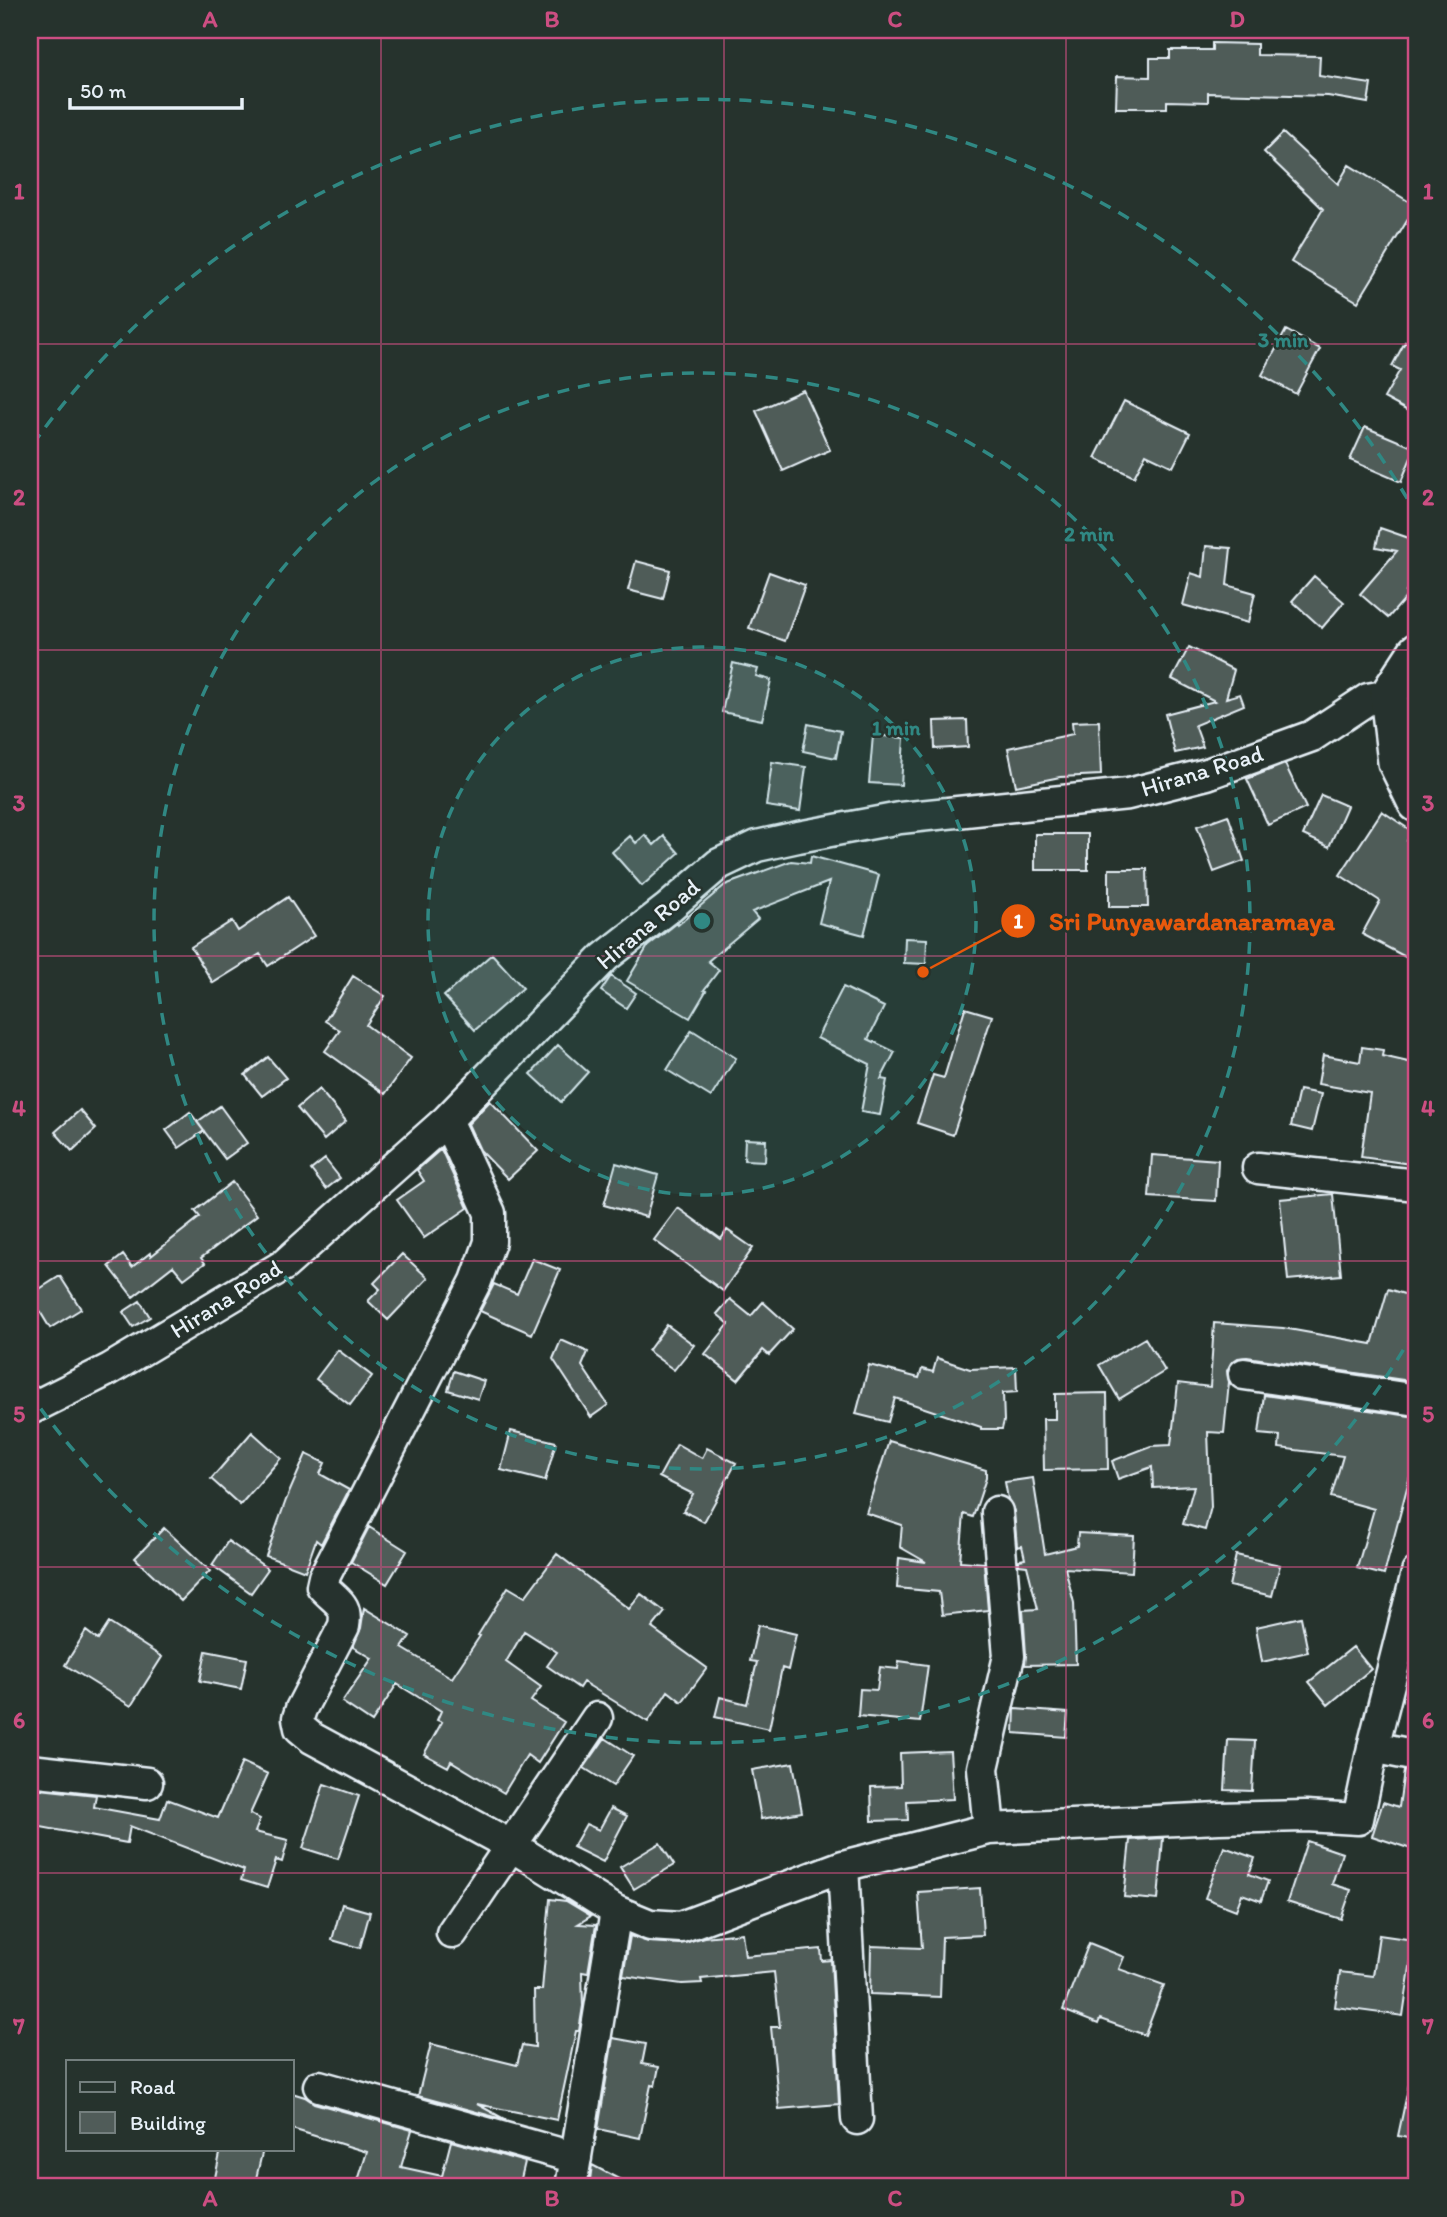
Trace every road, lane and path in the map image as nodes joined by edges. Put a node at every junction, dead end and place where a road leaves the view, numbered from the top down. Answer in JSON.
{"nodes":[{"id":1,"x":1417,"y":652,"type":"edge"},
{"id":2,"x":1389,"y":695,"type":"junction"},
{"id":3,"x":1417,"y":803,"type":"edge"},
{"id":4,"x":447,"y":1120,"type":"junction"},
{"id":5,"x":1258,"y":1168,"type":"dead end"},
{"id":6,"x":1417,"y":1185,"type":"edge"},
{"id":7,"x":1244,"y":1374,"type":"dead end"},
{"id":8,"x":1417,"y":1400,"type":"edge"},
{"id":9,"x":30,"y":1409,"type":"edge"},
{"id":10,"x":997,"y":1512,"type":"dead end"},
{"id":11,"x":1417,"y":1573,"type":"edge"},
{"id":12,"x":597,"y":1718,"type":"dead end"},
{"id":13,"x":1373,"y":1748,"type":"junction"},
{"id":14,"x":1417,"y":1756,"type":"edge"},
{"id":15,"x":30,"y":1770,"type":"edge"},
{"id":16,"x":147,"y":1783,"type":"dead end"},
{"id":17,"x":989,"y":1829,"type":"junction"},
{"id":18,"x":510,"y":1845,"type":"junction"},
{"id":19,"x":843,"y":1866,"type":"junction"},
{"id":20,"x":616,"y":1911,"type":"junction"},
{"id":21,"x":452,"y":1933,"type":"dead end"},
{"id":22,"x":319,"y":2087,"type":"dead end"},
{"id":23,"x":857,"y":2119,"type":"dead end"},
{"id":24,"x":576,"y":2158,"type":"junction"},
{"id":25,"x":571,"y":2187,"type":"edge"}],
"edges":[{"from":1,"to":2,"type":"main road"},
{"from":2,"to":3,"type":"main road"},
{"from":2,"to":4,"type":"street","name":"Hirana Road"},
{"from":4,"to":9,"type":"street","name":"Hirana Road"},
{"from":4,"to":18,"type":"street"},
{"from":5,"to":6,"type":"street"},
{"from":7,"to":8,"type":"street"},
{"from":10,"to":17,"type":"street"},
{"from":11,"to":13,"type":"street"},
{"from":12,"to":18,"type":"street"},
{"from":13,"to":14,"type":"street"},
{"from":13,"to":17,"type":"street"},
{"from":15,"to":16,"type":"street"},
{"from":17,"to":19,"type":"street"},
{"from":18,"to":20,"type":"street"},
{"from":18,"to":21,"type":"street"},
{"from":19,"to":20,"type":"street"},
{"from":19,"to":23,"type":"street"},
{"from":20,"to":24,"type":"street"},
{"from":22,"to":24,"type":"street"},
{"from":24,"to":25,"type":"street"}]}
